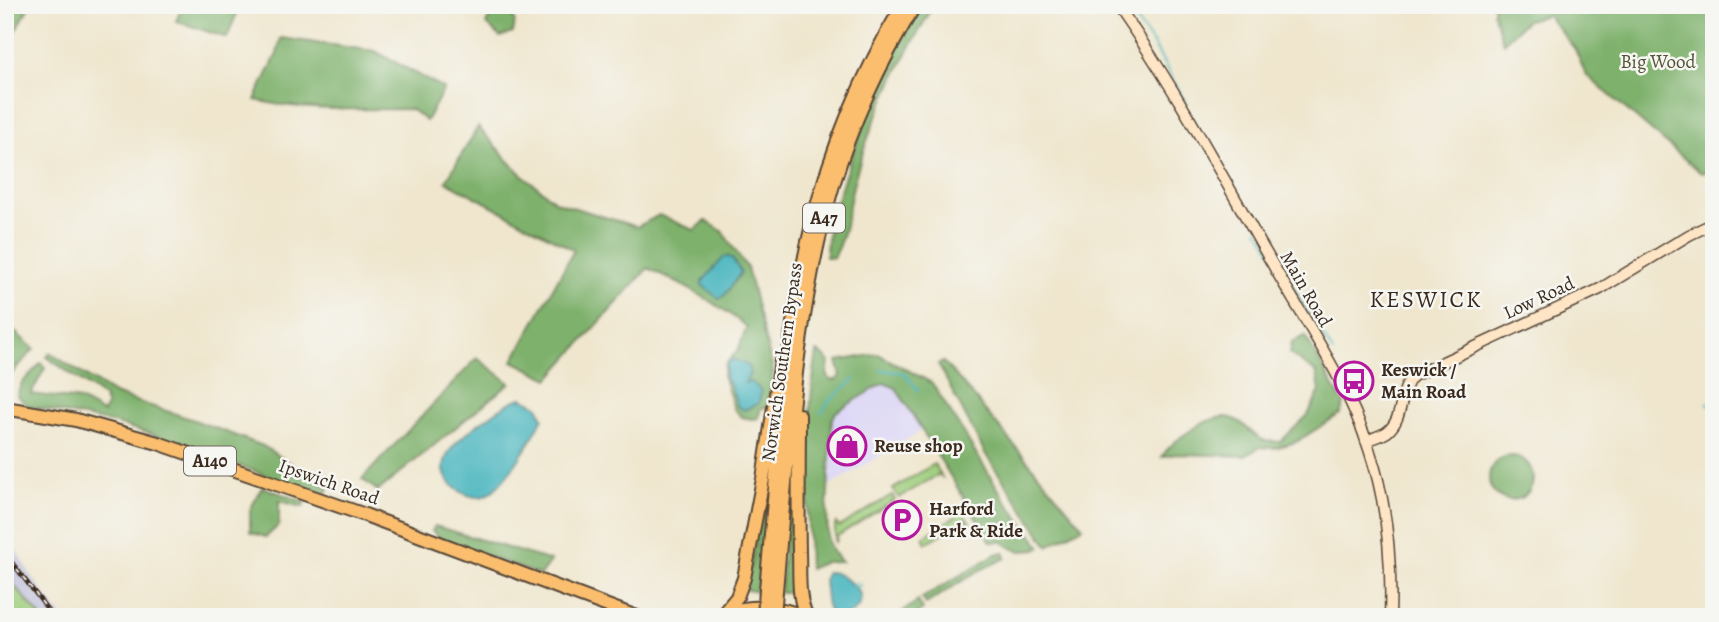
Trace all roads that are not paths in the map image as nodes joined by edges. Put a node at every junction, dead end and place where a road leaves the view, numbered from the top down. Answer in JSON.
{"nodes":[{"id":1,"x":903,"y":5,"type":"edge"},
{"id":2,"x":915,"y":5,"type":"edge"},
{"id":3,"x":1117,"y":5,"type":"edge"},
{"id":4,"x":832,"y":158,"type":"junction"},
{"id":5,"x":1714,"y":223,"type":"edge"},
{"id":6,"x":817,"y":248,"type":"junction"},
{"id":7,"x":5,"y":408,"type":"edge"},
{"id":8,"x":1366,"y":441,"type":"junction"},
{"id":9,"x":771,"y":590,"type":"junction"},
{"id":10,"x":722,"y":615,"type":"edge"},
{"id":11,"x":637,"y":616,"type":"edge"},
{"id":12,"x":764,"y":617,"type":"edge"},
{"id":13,"x":774,"y":617,"type":"edge"},
{"id":14,"x":806,"y":617,"type":"edge"},
{"id":15,"x":1390,"y":617,"type":"edge"}],
"edges":[{"from":1,"to":4,"type":"highway","name":"Norwich Southern Bypass","number":"A47"},
{"from":2,"to":6,"type":"highway","name":"Norwich Southern Bypass","number":"A47"},
{"from":3,"to":8,"type":"main road","name":"Main Road"},
{"from":4,"to":9,"type":"highway","name":"Norwich Southern Bypass","number":"A47"},
{"from":4,"to":10,"type":"highway","number":"A47"},
{"from":5,"to":8,"type":"main road","name":"Low Road"},
{"from":6,"to":9,"type":"highway","name":"Norwich Southern Bypass","number":"A47"},
{"from":6,"to":14,"type":"highway","number":"A47"},
{"from":7,"to":11,"type":"highway","name":"Ipswich Road","number":"A140"},
{"from":8,"to":15,"type":"main road","name":"Main Road"},
{"from":9,"to":12,"type":"highway","name":"Norwich Southern Bypass","number":"A47","bridge":true},
{"from":9,"to":13,"type":"highway","name":"Norwich Southern Bypass","number":"A47","bridge":true},
{"from":10,"to":14,"type":"highway"}]}
